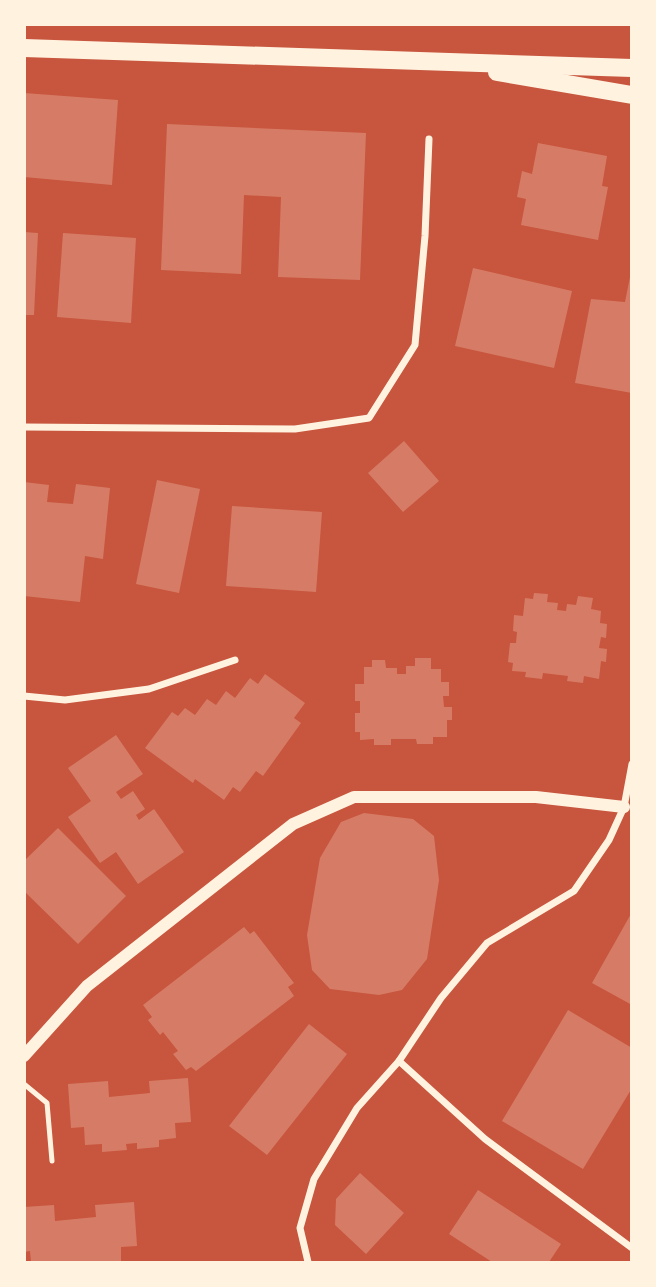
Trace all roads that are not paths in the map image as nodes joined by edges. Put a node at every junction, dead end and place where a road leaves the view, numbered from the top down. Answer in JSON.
{"nodes":[{"id":1,"x":24,"y":48,"type":"edge"},
{"id":2,"x":432,"y":61,"type":"junction"},
{"id":3,"x":632,"y":68,"type":"edge"},
{"id":4,"x":632,"y":95,"type":"edge"},
{"id":5,"x":429,"y":139,"type":"dead end"},
{"id":6,"x":24,"y":427,"type":"edge"},
{"id":7,"x":235,"y":660,"type":"dead end"},
{"id":8,"x":24,"y":696,"type":"edge"},
{"id":9,"x":632,"y":764,"type":"edge"},
{"id":10,"x":628,"y":809,"type":"edge"},
{"id":11,"x":24,"y":1056,"type":"edge"},
{"id":12,"x":399,"y":1061,"type":"junction"},
{"id":13,"x":24,"y":1084,"type":"edge"},
{"id":14,"x":51,"y":1161,"type":"dead end"},
{"id":15,"x":632,"y":1248,"type":"edge"},
{"id":16,"x":308,"y":1262,"type":"edge"}],
"edges":[{"from":1,"to":2,"type":"main road"},
{"from":2,"to":3,"type":"main road"},
{"from":2,"to":4,"type":"main road"},
{"from":5,"to":6,"type":"street"},
{"from":7,"to":8,"type":"street"},
{"from":9,"to":10,"type":"street"},
{"from":10,"to":11,"type":"street"},
{"from":10,"to":12,"type":"street"},
{"from":12,"to":15,"type":"street"},
{"from":12,"to":16,"type":"street"},
{"from":13,"to":14,"type":"lane"}]}
